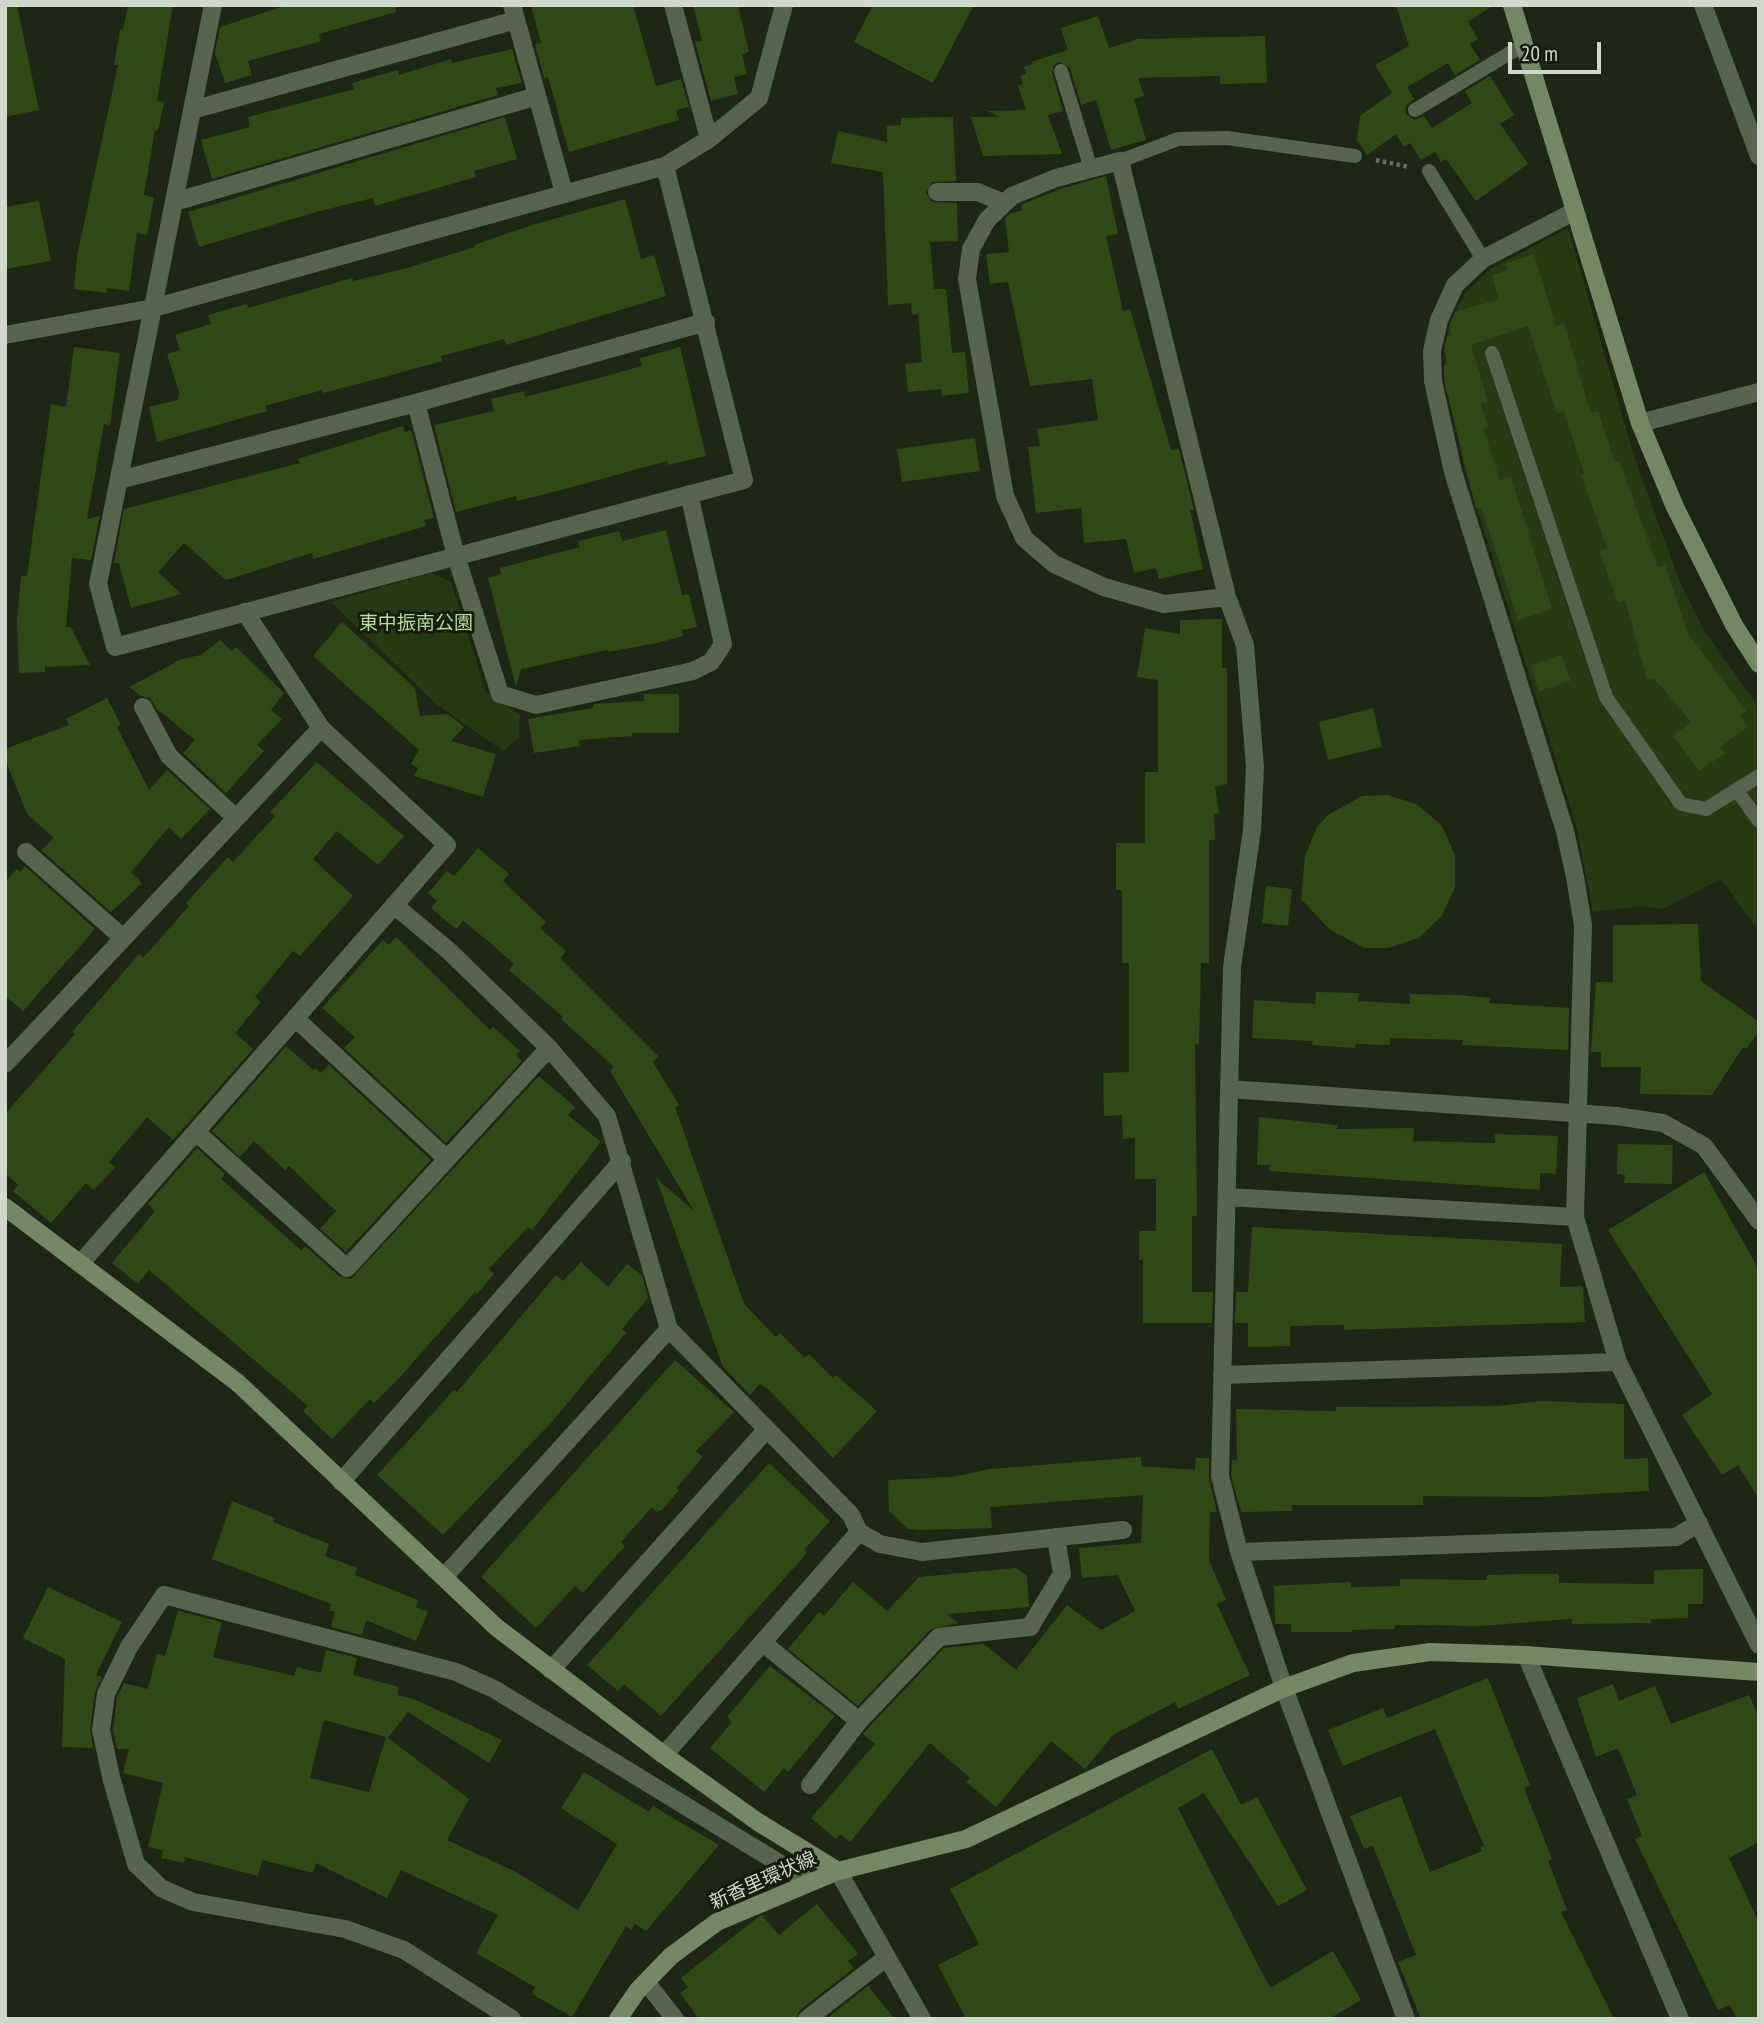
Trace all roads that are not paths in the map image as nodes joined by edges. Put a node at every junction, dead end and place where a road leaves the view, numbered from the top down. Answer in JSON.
{"nodes":[{"id":1,"x":213,"y":5,"type":"edge"},
{"id":2,"x":673,"y":5,"type":"edge"},
{"id":3,"x":784,"y":5,"type":"edge"},
{"id":4,"x":1512,"y":5,"type":"edge"},
{"id":5,"x":1703,"y":5,"type":"edge"},
{"id":6,"x":514,"y":13,"type":"edge"},
{"id":7,"x":1525,"y":44,"type":"junction"},
{"id":8,"x":1061,"y":71,"type":"dead end"},
{"id":9,"x":537,"y":96,"type":"junction"},
{"id":10,"x":192,"y":110,"type":"junction"},
{"id":11,"x":1415,"y":110,"type":"dead end"},
{"id":12,"x":709,"y":139,"type":"junction"},
{"id":13,"x":1354,"y":156,"type":"road end"},
{"id":14,"x":1759,"y":156,"type":"edge"},
{"id":15,"x":1120,"y":161,"type":"junction"},
{"id":16,"x":666,"y":166,"type":"junction"},
{"id":17,"x":1091,"y":169,"type":"junction"},
{"id":18,"x":1429,"y":171,"type":"road end"},
{"id":19,"x":937,"y":192,"type":"dead end"},
{"id":20,"x":564,"y":193,"type":"junction"},
{"id":21,"x":174,"y":202,"type":"junction"},
{"id":22,"x":1004,"y":203,"type":"junction"},
{"id":23,"x":1576,"y":211,"type":"junction"},
{"id":24,"x":1483,"y":259,"type":"junction"},
{"id":25,"x":153,"y":308,"type":"junction"},
{"id":26,"x":706,"y":322,"type":"junction"},
{"id":27,"x":5,"y":335,"type":"edge"},
{"id":28,"x":1492,"y":353,"type":"dead end"},
{"id":29,"x":1759,"y":392,"type":"edge"},
{"id":30,"x":416,"y":403,"type":"junction"},
{"id":31,"x":1640,"y":423,"type":"junction"},
{"id":32,"x":119,"y":480,"type":"junction"},
{"id":33,"x":689,"y":494,"type":"junction"},
{"id":34,"x":456,"y":556,"type":"junction"},
{"id":35,"x":1227,"y":597,"type":"junction"},
{"id":36,"x":246,"y":612,"type":"junction"},
{"id":37,"x":1759,"y":664,"type":"edge"},
{"id":38,"x":143,"y":707,"type":"dead end"},
{"id":39,"x":320,"y":728,"type":"junction"},
{"id":40,"x":1759,"y":776,"type":"edge"},
{"id":41,"x":1738,"y":792,"type":"junction"},
{"id":42,"x":236,"y":818,"type":"junction"},
{"id":43,"x":1759,"y":821,"type":"edge"},
{"id":44,"x":26,"y":852,"type":"dead end"},
{"id":45,"x":394,"y":905,"type":"junction"},
{"id":46,"x":123,"y":938,"type":"junction"},
{"id":47,"x":295,"y":1018,"type":"junction"},
{"id":48,"x":550,"y":1048,"type":"junction"},
{"id":49,"x":5,"y":1064,"type":"edge"},
{"id":50,"x":1229,"y":1089,"type":"junction"},
{"id":51,"x":1578,"y":1114,"type":"junction"},
{"id":52,"x":196,"y":1132,"type":"junction"},
{"id":53,"x":447,"y":1158,"type":"junction"},
{"id":54,"x":622,"y":1161,"type":"junction"},
{"id":55,"x":1227,"y":1197,"type":"junction"},
{"id":56,"x":5,"y":1207,"type":"edge"},
{"id":57,"x":1575,"y":1217,"type":"junction"},
{"id":58,"x":1759,"y":1221,"type":"edge"},
{"id":59,"x":80,"y":1264,"type":"junction"},
{"id":60,"x":669,"y":1329,"type":"junction"},
{"id":61,"x":1618,"y":1362,"type":"junction"},
{"id":62,"x":1222,"y":1375,"type":"junction"},
{"id":63,"x":767,"y":1429,"type":"junction"},
{"id":64,"x":341,"y":1482,"type":"junction"},
{"id":65,"x":1699,"y":1524,"type":"junction"},
{"id":66,"x":1123,"y":1530,"type":"dead end"},
{"id":67,"x":859,"y":1532,"type":"junction"},
{"id":68,"x":1056,"y":1537,"type":"junction"},
{"id":69,"x":1239,"y":1552,"type":"junction"},
{"id":70,"x":444,"y":1577,"type":"junction"},
{"id":71,"x":763,"y":1643,"type":"junction"},
{"id":72,"x":1759,"y":1645,"type":"edge"},
{"id":73,"x":1525,"y":1655,"type":"junction"},
{"id":74,"x":551,"y":1670,"type":"junction"},
{"id":75,"x":1759,"y":1672,"type":"edge"},
{"id":76,"x":1284,"y":1688,"type":"junction"},
{"id":77,"x":859,"y":1721,"type":"junction"},
{"id":78,"x":664,"y":1755,"type":"junction"},
{"id":79,"x":810,"y":1785,"type":"dead end"},
{"id":80,"x":838,"y":1871,"type":"junction"},
{"id":81,"x":810,"y":1882,"type":"junction"},
{"id":82,"x":887,"y":1957,"type":"junction"},
{"id":83,"x":646,"y":1982,"type":"junction"},
{"id":84,"x":512,"y":2019,"type":"edge"},
{"id":85,"x":618,"y":2019,"type":"edge"},
{"id":86,"x":675,"y":2019,"type":"edge"},
{"id":87,"x":807,"y":2019,"type":"edge"},
{"id":88,"x":922,"y":2019,"type":"edge"},
{"id":89,"x":1406,"y":2019,"type":"edge"},
{"id":90,"x":1680,"y":2019,"type":"edge"}],
"edges":[{"from":1,"to":10,"type":"street"},
{"from":2,"to":12,"type":"street"},
{"from":3,"to":12,"type":"street"},
{"from":4,"to":7,"type":"street"},
{"from":5,"to":14,"type":"street"},
{"from":6,"to":9,"type":"street"},
{"from":6,"to":10,"type":"street"},
{"from":7,"to":11,"type":"lane"},
{"from":7,"to":23,"type":"street"},
{"from":8,"to":17,"type":"lane"},
{"from":9,"to":20,"type":"street"},
{"from":9,"to":21,"type":"street"},
{"from":10,"to":21,"type":"street"},
{"from":12,"to":16,"type":"street"},
{"from":13,"to":15,"type":"lane"},
{"from":15,"to":17,"type":"street"},
{"from":15,"to":35,"type":"street"},
{"from":16,"to":20,"type":"street"},
{"from":16,"to":26,"type":"street"},
{"from":17,"to":22,"type":"street"},
{"from":18,"to":24,"type":"lane"},
{"from":19,"to":22,"type":"street"},
{"from":20,"to":25,"type":"street"},
{"from":21,"to":25,"type":"street"},
{"from":22,"to":35,"type":"street"},
{"from":23,"to":24,"type":"street"},
{"from":23,"to":31,"type":"street"},
{"from":24,"to":51,"type":"street"},
{"from":25,"to":27,"type":"street"},
{"from":25,"to":32,"type":"street"},
{"from":26,"to":30,"type":"street"},
{"from":26,"to":33,"type":"street"},
{"from":28,"to":41,"type":"lane"},
{"from":29,"to":31,"type":"street"},
{"from":30,"to":32,"type":"street"},
{"from":30,"to":34,"type":"street"},
{"from":31,"to":37,"type":"street"},
{"from":32,"to":36,"type":"street"},
{"from":33,"to":34,"type":"street"},
{"from":33,"to":34,"type":"street"},
{"from":34,"to":36,"type":"street"},
{"from":35,"to":50,"type":"street"},
{"from":36,"to":39,"type":"street"},
{"from":38,"to":42,"type":"street"},
{"from":39,"to":42,"type":"street"},
{"from":39,"to":45,"type":"street"},
{"from":40,"to":41,"type":"lane"},
{"from":41,"to":43,"type":"lane"},
{"from":42,"to":46,"type":"street"},
{"from":44,"to":46,"type":"street"},
{"from":45,"to":47,"type":"street"},
{"from":45,"to":48,"type":"street"},
{"from":46,"to":49,"type":"street"},
{"from":47,"to":52,"type":"street"},
{"from":47,"to":53,"type":"street"},
{"from":48,"to":53,"type":"street"},
{"from":48,"to":54,"type":"street"},
{"from":50,"to":51,"type":"street"},
{"from":50,"to":55,"type":"street"},
{"from":51,"to":57,"type":"street"},
{"from":51,"to":58,"type":"street"},
{"from":52,"to":53,"type":"street"},
{"from":52,"to":59,"type":"street"},
{"from":54,"to":60,"type":"street"},
{"from":54,"to":64,"type":"street"},
{"from":55,"to":57,"type":"street"},
{"from":55,"to":62,"type":"street"},
{"from":56,"to":59,"type":"street"},
{"from":57,"to":61,"type":"street"},
{"from":59,"to":64,"type":"street"},
{"from":60,"to":63,"type":"street"},
{"from":60,"to":70,"type":"street"},
{"from":61,"to":62,"type":"street"},
{"from":61,"to":65,"type":"street"},
{"from":62,"to":69,"type":"street"},
{"from":63,"to":67,"type":"street"},
{"from":63,"to":74,"type":"street"},
{"from":64,"to":70,"type":"street"},
{"from":65,"to":69,"type":"street"},
{"from":65,"to":72,"type":"street"},
{"from":66,"to":68,"type":"street"},
{"from":67,"to":68,"type":"street"},
{"from":67,"to":71,"type":"street"},
{"from":68,"to":77,"type":"street"},
{"from":69,"to":76,"type":"street"},
{"from":70,"to":74,"type":"street"},
{"from":71,"to":77,"type":"street"},
{"from":71,"to":78,"type":"street"},
{"from":73,"to":75,"type":"street","name":"新香里環状線"},
{"from":73,"to":76,"type":"street","name":"新香里環状線"},
{"from":73,"to":90,"type":"street"},
{"from":74,"to":78,"type":"street"},
{"from":76,"to":80,"type":"street","name":"新香里環状線"},
{"from":76,"to":89,"type":"street"},
{"from":77,"to":79,"type":"street"},
{"from":78,"to":80,"type":"street"},
{"from":80,"to":81,"type":"street","name":"新香里環状線"},
{"from":80,"to":82,"type":"street"},
{"from":81,"to":83,"type":"street","name":"新香里環状線"},
{"from":81,"to":84,"type":"street"},
{"from":82,"to":87,"type":"street"},
{"from":82,"to":88,"type":"street"},
{"from":83,"to":85,"type":"street","name":"新香里環状線"},
{"from":83,"to":86,"type":"street"}]}
